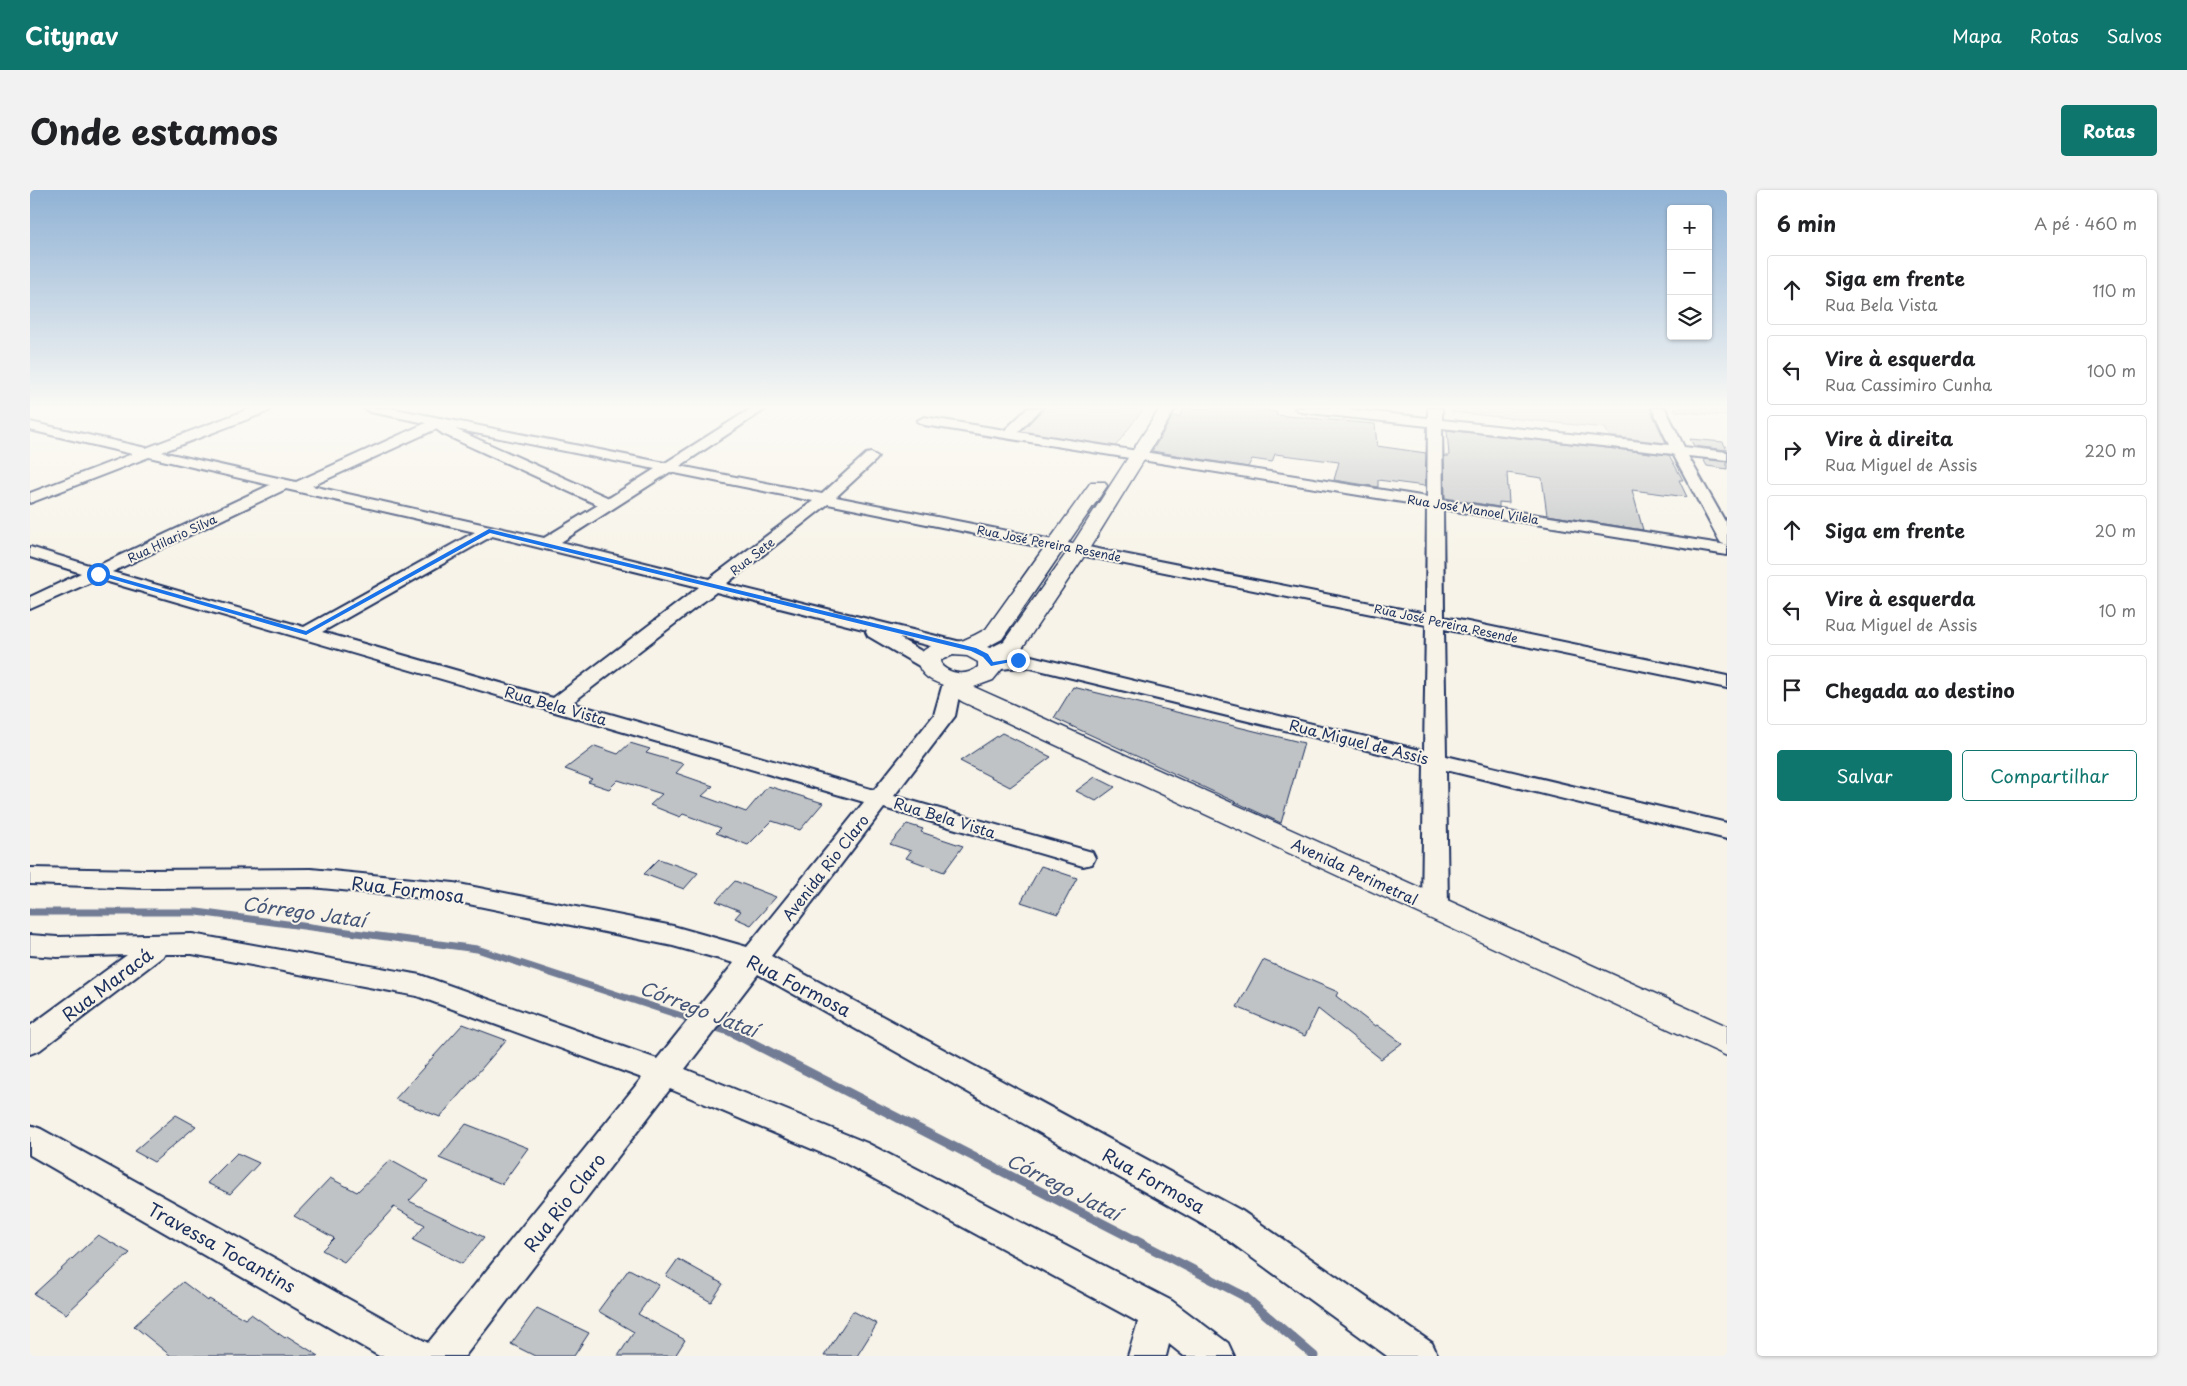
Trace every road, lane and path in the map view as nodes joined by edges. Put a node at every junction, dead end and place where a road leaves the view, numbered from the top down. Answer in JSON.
{"nodes":[{"id":1,"x":123,"y":462,"type":"edge"},
{"id":2,"x":188,"y":462,"type":"edge"},
{"id":3,"x":346,"y":462,"type":"edge"},
{"id":4,"x":518,"y":462,"type":"edge"},
{"id":5,"x":644,"y":462,"type":"edge"},
{"id":6,"x":674,"y":462,"type":"edge"},
{"id":7,"x":865,"y":462,"type":"edge"},
{"id":8,"x":1123,"y":462,"type":"edge"},
{"id":9,"x":1125,"y":462,"type":"edge"},
{"id":10,"x":1183,"y":462,"type":"edge"},
{"id":11,"x":1436,"y":462,"type":"edge"},
{"id":12,"x":1685,"y":462,"type":"edge"},
{"id":13,"x":667,"y":467,"type":"junction"},
{"id":14,"x":292,"y":486,"type":"junction"},
{"id":15,"x":30,"y":498,"type":"edge"},
{"id":16,"x":825,"y":499,"type":"junction"},
{"id":17,"x":1436,"y":503,"type":"junction"},
{"id":18,"x":610,"y":504,"type":"junction"},
{"id":19,"x":489,"y":531,"type":"junction"},
{"id":20,"x":1727,"y":540,"type":"edge"},
{"id":21,"x":547,"y":544,"type":"junction"},
{"id":22,"x":1058,"y":545,"type":"junction"},
{"id":23,"x":1079,"y":549,"type":"junction"},
{"id":24,"x":1727,"y":550,"type":"edge"},
{"id":25,"x":30,"y":552,"type":"edge"},
{"id":26,"x":98,"y":574,"type":"junction"},
{"id":27,"x":713,"y":586,"type":"junction"},
{"id":28,"x":1028,"y":586,"type":"junction"},
{"id":29,"x":1050,"y":590,"type":"junction"},
{"id":30,"x":30,"y":604,"type":"edge"},
{"id":31,"x":1435,"y":621,"type":"junction"},
{"id":32,"x":858,"y":623,"type":"junction"},
{"id":33,"x":306,"y":633,"type":"junction"},
{"id":34,"x":928,"y":663,"type":"junction"},
{"id":35,"x":971,"y":670,"type":"junction"},
{"id":36,"x":1727,"y":682,"type":"edge"},
{"id":37,"x":557,"y":705,"type":"junction"},
{"id":38,"x":1434,"y":759,"type":"junction"},
{"id":39,"x":879,"y":798,"type":"junction"},
{"id":40,"x":1727,"y":831,"type":"edge"},
{"id":41,"x":1083,"y":858,"type":"dead end"},
{"id":42,"x":30,"y":876,"type":"edge"},
{"id":43,"x":1435,"y":908,"type":"junction"},
{"id":44,"x":30,"y":945,"type":"edge"},
{"id":45,"x":160,"y":945,"type":"junction"},
{"id":46,"x":753,"y":959,"type":"junction"},
{"id":47,"x":30,"y":1042,"type":"edge"},
{"id":48,"x":1727,"y":1042,"type":"edge"},
{"id":49,"x":685,"y":1047,"type":"joint"},
{"id":50,"x":665,"y":1074,"type":"junction"},
{"id":51,"x":30,"y":1139,"type":"edge"},
{"id":52,"x":1159,"y":1314,"type":"junction"},
{"id":53,"x":415,"y":1356,"type":"edge"},
{"id":54,"x":442,"y":1356,"type":"edge"},
{"id":55,"x":1147,"y":1356,"type":"edge"},
{"id":56,"x":1215,"y":1356,"type":"edge"},
{"id":57,"x":1420,"y":1356,"type":"edge"}],
"edges":[{"from":1,"to":15,"type":"street"},
{"from":2,"to":14,"type":"street","name":"Rua Miguel de Assis"},
{"from":3,"to":14,"type":"street","name":"Rua Hilario Silva"},
{"from":4,"to":18,"type":"street"},
{"from":5,"to":13,"type":"street","name":"Rua José Pereira Resende"},
{"from":6,"to":13,"type":"street"},
{"from":7,"to":16,"type":"street","name":"Rua Sete"},
{"from":8,"to":22,"type":"main road"},
{"from":9,"to":23,"type":"main road"},
{"from":10,"to":17,"type":"street","name":"Rua José Manoel Vilela"},
{"from":11,"to":17,"type":"street"},
{"from":12,"to":20,"type":"street"},
{"from":13,"to":16,"type":"street","name":"Rua José Pereira Resende"},
{"from":13,"to":18,"type":"street"},
{"from":14,"to":19,"type":"street","name":"Rua Miguel de Assis"},
{"from":14,"to":26,"type":"street","name":"Rua Hilario Silva"},
{"from":16,"to":22,"type":"street","name":"Rua José Pereira Resende"},
{"from":16,"to":27,"type":"street","name":"Rua Sete"},
{"from":17,"to":24,"type":"street","name":"Rua José Manoel Vilela"},
{"from":17,"to":31,"type":"street"},
{"from":18,"to":21,"type":"street"},
{"from":19,"to":21,"type":"street","name":"Rua Miguel de Assis"},
{"from":19,"to":33,"type":"street"},
{"from":21,"to":27,"type":"street","name":"Rua Miguel de Assis"},
{"from":22,"to":23,"type":"street","name":"Rua José Pereira Resende"},
{"from":22,"to":28,"type":"main road"},
{"from":23,"to":29,"type":"main road"},
{"from":23,"to":31,"type":"street","name":"Rua José Pereira Resende"},
{"from":25,"to":26,"type":"street","name":"Rua Bela Vista"},
{"from":26,"to":30,"type":"street","name":"Rua Hilario Silva"},
{"from":26,"to":33,"type":"street","name":"Rua Bela Vista"},
{"from":27,"to":32,"type":"street","name":"Rua Miguel de Assis"},
{"from":27,"to":37,"type":"street","name":"Rua Sete"},
{"from":28,"to":29,"type":"main road"},
{"from":28,"to":35,"type":"main road"},
{"from":29,"to":35,"type":"main road"},
{"from":31,"to":36,"type":"street","name":"Rua José Pereira Resende"},
{"from":31,"to":38,"type":"street"},
{"from":32,"to":34,"type":"street","name":"Rua Miguel de Assis"},
{"from":32,"to":35,"type":"street","name":"Rua Miguel de Assis"},
{"from":33,"to":37,"type":"street","name":"Rua Bela Vista"},
{"from":34,"to":35,"type":"main road","name":"Avenida Perimetral"},
{"from":34,"to":35,"type":"main road"},
{"from":35,"to":38,"type":"street","name":"Rua Miguel de Assis"},
{"from":35,"to":39,"type":"street","name":"Avenida Rio Claro"},
{"from":35,"to":43,"type":"main road","name":"Avenida Perimetral"},
{"from":37,"to":39,"type":"street","name":"Rua Bela Vista"},
{"from":38,"to":40,"type":"street","name":"Rua Miguel de Assis"},
{"from":38,"to":43,"type":"street"},
{"from":39,"to":41,"type":"street","name":"Rua Bela Vista"},
{"from":39,"to":46,"type":"street","name":"Avenida Rio Claro"},
{"from":42,"to":46,"type":"street","name":"Rua Formosa"},
{"from":43,"to":48,"type":"main road","name":"Avenida Perimetral"},
{"from":44,"to":45,"type":"street"},
{"from":45,"to":47,"type":"street","name":"Rua Maracá"},
{"from":45,"to":50,"type":"street"},
{"from":46,"to":49,"type":"street","name":"Avenida Rio Claro"},
{"from":46,"to":57,"type":"street","name":"Rua Formosa"},
{"from":49,"to":50,"type":"street","name":"Rua Rio Claro"},
{"from":50,"to":52,"type":"street"},
{"from":50,"to":54,"type":"street","name":"Rua Rio Claro"},
{"from":51,"to":53,"type":"street","name":"Travessa Tocantins"},
{"from":52,"to":55,"type":"street"},
{"from":52,"to":56,"type":"street"}]}
